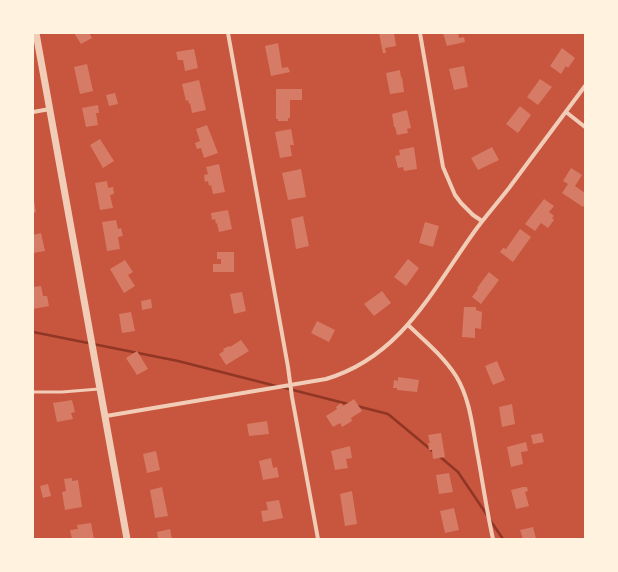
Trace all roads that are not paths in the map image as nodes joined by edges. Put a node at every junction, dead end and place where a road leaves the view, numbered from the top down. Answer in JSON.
{"nodes":[{"id":1,"x":36,"y":33,"type":"edge"},
{"id":2,"x":228,"y":33,"type":"edge"},
{"id":3,"x":420,"y":33,"type":"edge"},
{"id":4,"x":585,"y":86,"type":"edge"},
{"id":5,"x":50,"y":109,"type":"junction"},
{"id":6,"x":33,"y":112,"type":"edge"},
{"id":7,"x":566,"y":112,"type":"junction"},
{"id":8,"x":585,"y":127,"type":"edge"},
{"id":9,"x":482,"y":221,"type":"junction"},
{"id":10,"x":408,"y":325,"type":"junction"},
{"id":11,"x":290,"y":386,"type":"junction"},
{"id":12,"x":101,"y":389,"type":"junction"},
{"id":13,"x":33,"y":392,"type":"edge"},
{"id":14,"x":106,"y":416,"type":"junction"},
{"id":15,"x":127,"y":539,"type":"edge"},
{"id":16,"x":318,"y":539,"type":"edge"},
{"id":17,"x":493,"y":539,"type":"edge"}],
"edges":[{"from":1,"to":5,"type":"street"},
{"from":2,"to":11,"type":"street"},
{"from":3,"to":9,"type":"street"},
{"from":4,"to":7,"type":"street"},
{"from":5,"to":6,"type":"street"},
{"from":5,"to":12,"type":"street"},
{"from":7,"to":8,"type":"street"},
{"from":7,"to":9,"type":"street"},
{"from":9,"to":10,"type":"street"},
{"from":10,"to":11,"type":"street"},
{"from":10,"to":17,"type":"street"},
{"from":11,"to":14,"type":"street"},
{"from":11,"to":16,"type":"street"},
{"from":12,"to":13,"type":"lane"},
{"from":12,"to":14,"type":"street"},
{"from":14,"to":15,"type":"street"}]}
